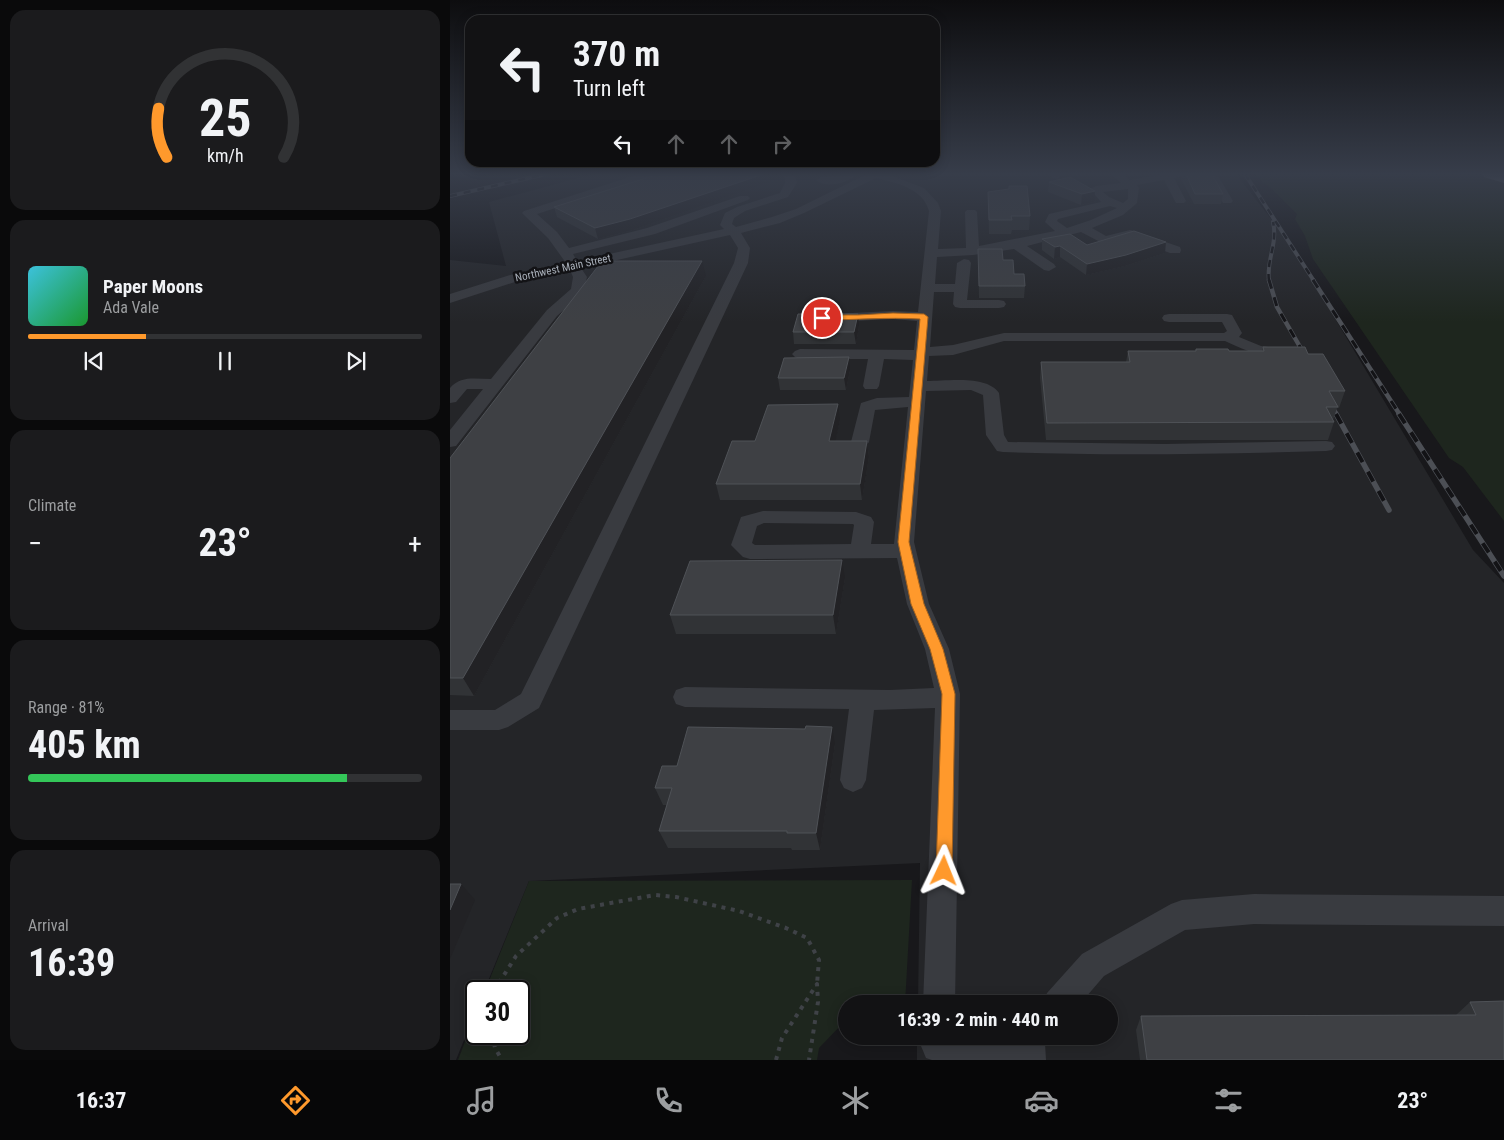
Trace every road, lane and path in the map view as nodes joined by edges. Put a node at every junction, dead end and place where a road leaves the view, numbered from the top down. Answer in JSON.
{"nodes":[{"id":1,"x":542,"y":223,"type":"edge"},
{"id":2,"x":671,"y":223,"type":"edge"},
{"id":3,"x":727,"y":223,"type":"edge"},
{"id":4,"x":763,"y":223,"type":"edge"},
{"id":5,"x":934,"y":223,"type":"edge"},
{"id":6,"x":971,"y":223,"type":"edge"},
{"id":7,"x":1054,"y":223,"type":"edge"},
{"id":8,"x":1092,"y":223,"type":"edge"},
{"id":9,"x":1082,"y":227,"type":"junction"},
{"id":10,"x":734,"y":231,"type":"junction"},
{"id":11,"x":1064,"y":232,"type":"junction"},
{"id":12,"x":1104,"y":240,"type":"junction"},
{"id":13,"x":1016,"y":244,"type":"junction"},
{"id":14,"x":1085,"y":247,"type":"edge"},
{"id":15,"x":1175,"y":250,"type":"dead end"},
{"id":16,"x":972,"y":251,"type":"junction"},
{"id":17,"x":931,"y":253,"type":"junction"},
{"id":18,"x":570,"y":259,"type":"junction"},
{"id":19,"x":964,"y":263,"type":"dead end"},
{"id":20,"x":1049,"y":267,"type":"dead end"},
{"id":21,"x":927,"y":288,"type":"junction"},
{"id":22,"x":962,"y":288,"type":"junction"},
{"id":23,"x":450,"y":299,"type":"edge"},
{"id":24,"x":999,"y":304,"type":"dead end"},
{"id":25,"x":924,"y":317,"type":"junction"},
{"id":26,"x":822,"y":318,"type":"edge"},
{"id":27,"x":1169,"y":318,"type":"dead end"},
{"id":28,"x":1227,"y":337,"type":"junction"},
{"id":29,"x":1287,"y":353,"type":"edge"},
{"id":30,"x":800,"y":354,"type":"dead end"},
{"id":31,"x":920,"y":354,"type":"junction"},
{"id":32,"x":877,"y":355,"type":"junction"},
{"id":33,"x":496,"y":384,"type":"junction"},
{"id":34,"x":871,"y":386,"type":"dead end"},
{"id":35,"x":917,"y":394,"type":"junction"},
{"id":36,"x":450,"y":398,"type":"edge"},
{"id":37,"x":450,"y":442,"type":"edge"},
{"id":38,"x":860,"y":442,"type":"edge"},
{"id":39,"x":1326,"y":446,"type":"dead end"},
{"id":40,"x":860,"y":551,"type":"junction"},
{"id":41,"x":906,"y":551,"type":"junction"},
{"id":42,"x":685,"y":697,"type":"dead end"},
{"id":43,"x":948,"y":697,"type":"junction"},
{"id":44,"x":863,"y":699,"type":"junction"},
{"id":45,"x":450,"y":720,"type":"edge"},
{"id":46,"x":853,"y":780,"type":"dead end"},
{"id":47,"x":1504,"y":911,"type":"edge"},
{"id":48,"x":499,"y":980,"type":"edge"},
{"id":49,"x":817,"y":984,"type":"junction"},
{"id":50,"x":939,"y":995,"type":"edge"},
{"id":51,"x":1066,"y":995,"type":"edge"},
{"id":52,"x":494,"y":1045,"type":"edge"},
{"id":53,"x":1029,"y":1046,"type":"edge"},
{"id":54,"x":938,"y":1048,"type":"edge"},
{"id":55,"x":502,"y":1060,"type":"edge"},
{"id":56,"x":776,"y":1060,"type":"edge"},
{"id":57,"x":809,"y":1060,"type":"edge"}],
"edges":[{"from":1,"to":18,"type":"street"},
{"from":2,"to":18,"type":"street"},
{"from":3,"to":10,"type":"street"},
{"from":4,"to":10,"type":"street","name":"Northwest Main Street"},
{"from":5,"to":17,"type":"street"},
{"from":6,"to":16,"type":"street"},
{"from":7,"to":11,"type":"street"},
{"from":8,"to":9,"type":"street"},
{"from":9,"to":11,"type":"street"},
{"from":9,"to":12,"type":"street"},
{"from":10,"to":18,"type":"street","name":"Northwest Main Street"},
{"from":10,"to":45,"type":"street"},
{"from":11,"to":13,"type":"street"},
{"from":12,"to":14,"type":"street"},
{"from":12,"to":15,"type":"street"},
{"from":13,"to":16,"type":"street"},
{"from":13,"to":20,"type":"street"},
{"from":16,"to":17,"type":"street"},
{"from":17,"to":21,"type":"street"},
{"from":18,"to":23,"type":"street","name":"Northwest Main Street"},
{"from":18,"to":33,"type":"street"},
{"from":19,"to":22,"type":"street"},
{"from":21,"to":22,"type":"street"},
{"from":21,"to":25,"type":"street"},
{"from":22,"to":24,"type":"street"},
{"from":25,"to":26,"type":"street"},
{"from":25,"to":31,"type":"street"},
{"from":27,"to":28,"type":"street"},
{"from":28,"to":29,"type":"street"},
{"from":28,"to":31,"type":"street"},
{"from":30,"to":32,"type":"street"},
{"from":31,"to":32,"type":"street"},
{"from":31,"to":35,"type":"street"},
{"from":32,"to":34,"type":"street"},
{"from":33,"to":36,"type":"street"},
{"from":33,"to":37,"type":"street"},
{"from":35,"to":38,"type":"street"},
{"from":35,"to":39,"type":"street"},
{"from":35,"to":41,"type":"street"},
{"from":40,"to":40,"type":"street"},
{"from":40,"to":41,"type":"street"},
{"from":41,"to":43,"type":"street"},
{"from":42,"to":44,"type":"street"},
{"from":43,"to":44,"type":"street"},
{"from":43,"to":50,"type":"street"},
{"from":44,"to":46,"type":"street"},
{"from":47,"to":51,"type":"street"},
{"from":48,"to":49,"type":"path"},
{"from":49,"to":56,"type":"path"},
{"from":49,"to":57,"type":"path"},
{"from":52,"to":55,"type":"path"},
{"from":53,"to":54,"type":"street"}]}
